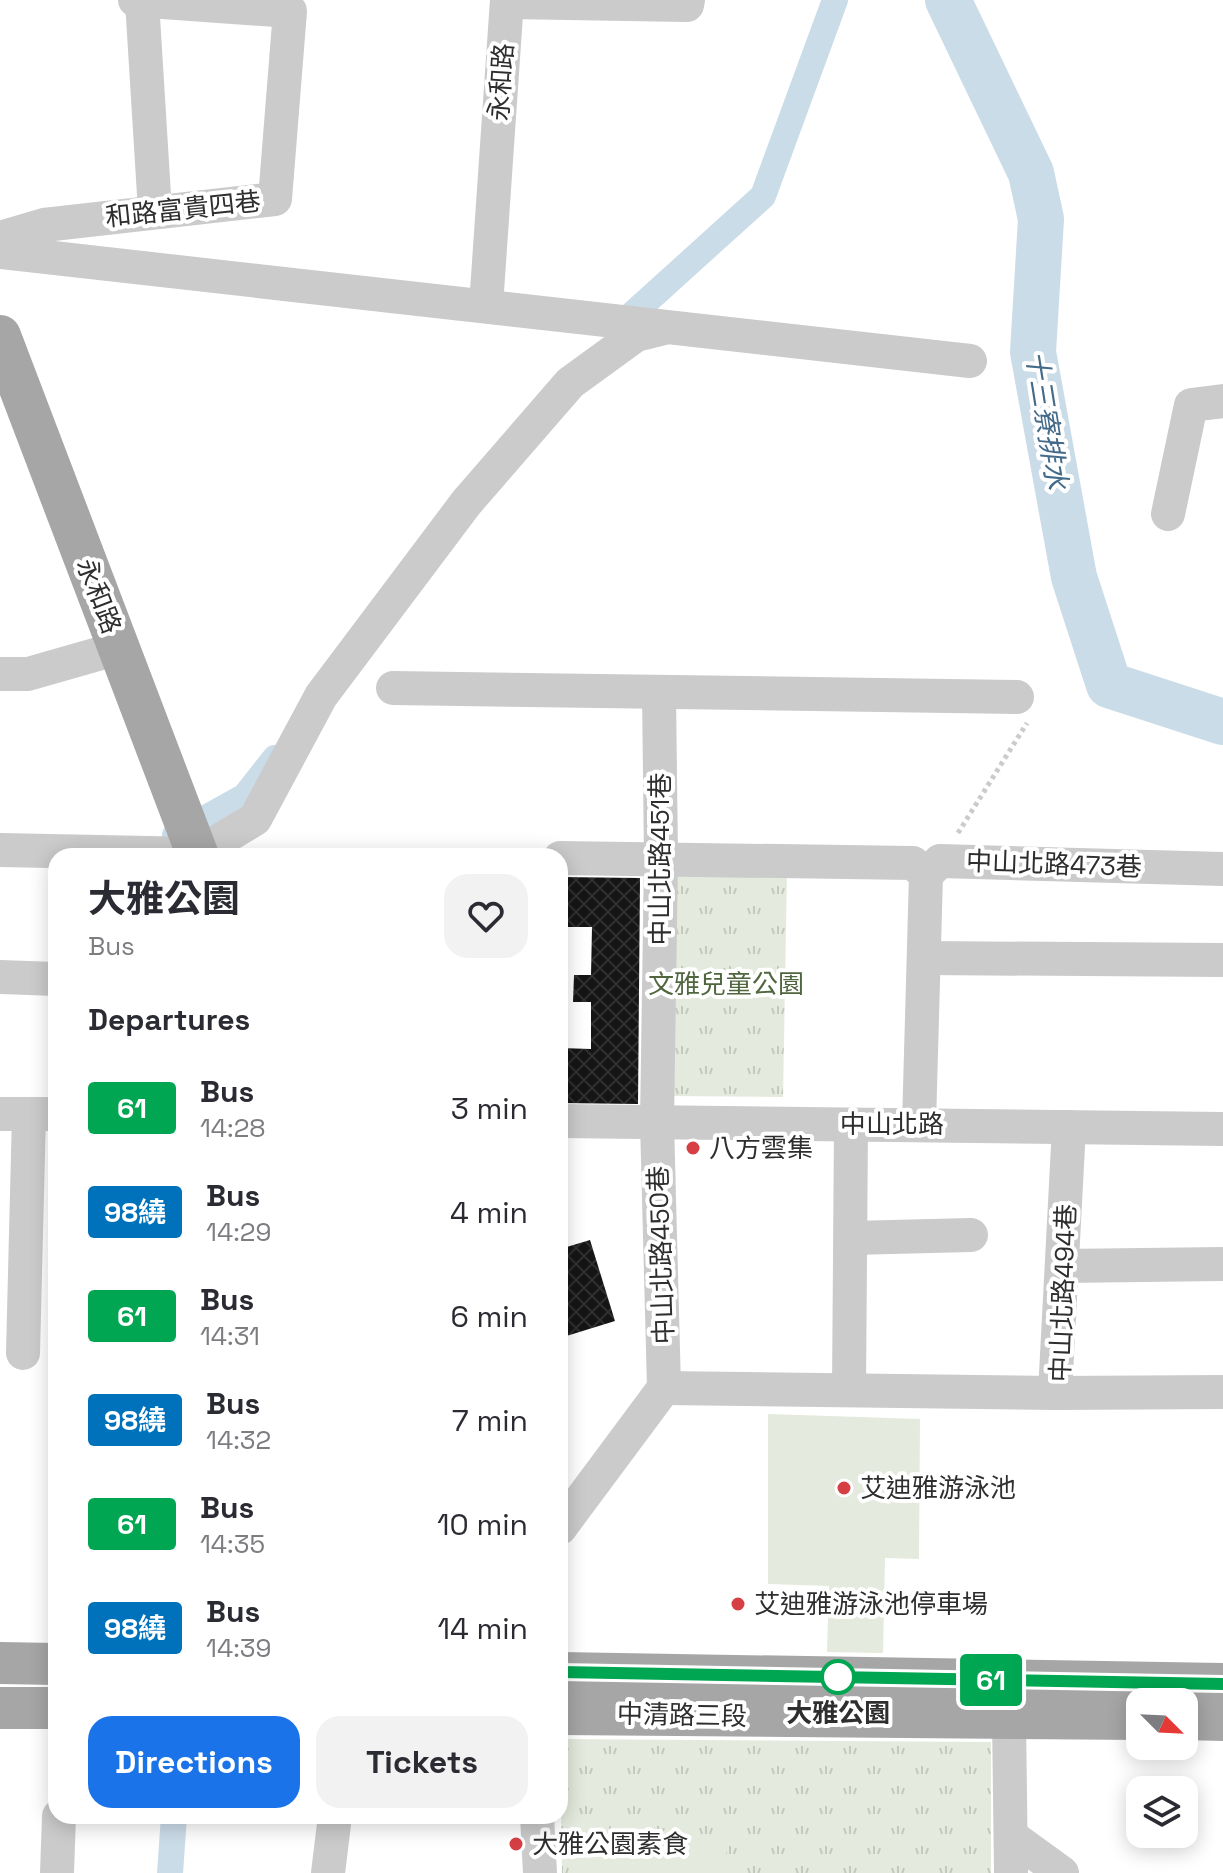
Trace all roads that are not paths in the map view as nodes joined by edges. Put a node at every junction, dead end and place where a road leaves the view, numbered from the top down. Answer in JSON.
{"nodes":[{"id":1,"x":135,"y":0,"type":"edge"},
{"id":2,"x":688,"y":0,"type":"edge"},
{"id":3,"x":142,"y":1,"type":"edge"},
{"id":4,"x":507,"y":1,"type":"edge"},
{"id":5,"x":155,"y":211,"type":"junction"},
{"id":6,"x":0,"y":238,"type":"edge"},
{"id":7,"x":0,"y":252,"type":"edge"},
{"id":8,"x":486,"y":306,"type":"junction"},
{"id":9,"x":653,"y":325,"type":"junction"},
{"id":10,"x":0,"y":336,"type":"edge"},
{"id":11,"x":970,"y":361,"type":"dead end"},
{"id":12,"x":1223,"y":401,"type":"edge"},
{"id":13,"x":1168,"y":514,"type":"dead end"},
{"id":14,"x":119,"y":648,"type":"junction"},
{"id":15,"x":0,"y":674,"type":"edge"},
{"id":16,"x":393,"y":688,"type":"dead end"},
{"id":17,"x":659,"y":692,"type":"junction"},
{"id":18,"x":1017,"y":697,"type":"road end"},
{"id":19,"x":195,"y":848,"type":"edge"},
{"id":20,"x":207,"y":848,"type":"edge"},
{"id":21,"x":0,"y":850,"type":"edge"},
{"id":22,"x":48,"y":851,"type":"edge"},
{"id":23,"x":568,"y":858,"type":"edge"},
{"id":24,"x":661,"y":858,"type":"junction"},
{"id":25,"x":933,"y":868,"type":"junction"},
{"id":26,"x":1223,"y":869,"type":"edge"},
{"id":27,"x":924,"y":958,"type":"junction"},
{"id":28,"x":1223,"y":960,"type":"edge"},
{"id":29,"x":0,"y":977,"type":"edge"},
{"id":30,"x":48,"y":979,"type":"edge"},
{"id":31,"x":28,"y":1114,"type":"edge"},
{"id":32,"x":568,"y":1121,"type":"edge"},
{"id":33,"x":657,"y":1122,"type":"junction"},
{"id":34,"x":919,"y":1124,"type":"junction"},
{"id":35,"x":851,"y":1125,"type":"junction"},
{"id":36,"x":1069,"y":1127,"type":"junction"},
{"id":37,"x":1223,"y":1129,"type":"edge"},
{"id":38,"x":971,"y":1235,"type":"dead end"},
{"id":39,"x":851,"y":1238,"type":"junction"},
{"id":40,"x":1223,"y":1264,"type":"edge"},
{"id":41,"x":1062,"y":1266,"type":"junction"},
{"id":42,"x":23,"y":1353,"type":"dead end"},
{"id":43,"x":664,"y":1388,"type":"junction"},
{"id":44,"x":849,"y":1390,"type":"junction"},
{"id":45,"x":1223,"y":1392,"type":"edge"},
{"id":46,"x":1055,"y":1393,"type":"junction"},
{"id":47,"x":568,"y":1517,"type":"edge"},
{"id":48,"x":0,"y":1663,"type":"edge"},
{"id":49,"x":48,"y":1664,"type":"edge"},
{"id":50,"x":568,"y":1673,"type":"edge"},
{"id":51,"x":1223,"y":1684,"type":"edge"},
{"id":52,"x":0,"y":1708,"type":"edge"},
{"id":53,"x":48,"y":1708,"type":"edge"},
{"id":54,"x":568,"y":1714,"type":"edge"},
{"id":55,"x":1009,"y":1718,"type":"junction"},
{"id":56,"x":1126,"y":1719,"type":"edge"},
{"id":57,"x":1198,"y":1719,"type":"edge"},
{"id":58,"x":1223,"y":1720,"type":"edge"},
{"id":59,"x":59,"y":1824,"type":"edge"},
{"id":60,"x":334,"y":1824,"type":"edge"},
{"id":61,"x":537,"y":1824,"type":"edge"},
{"id":62,"x":1011,"y":1836,"type":"junction"},
{"id":63,"x":57,"y":1873,"type":"edge"},
{"id":64,"x":328,"y":1873,"type":"edge"},
{"id":65,"x":540,"y":1873,"type":"edge"},
{"id":66,"x":1011,"y":1873,"type":"edge"},
{"id":67,"x":1062,"y":1873,"type":"edge"}],
"edges":[{"from":1,"to":3,"type":"street"},
{"from":2,"to":4,"type":"street","name":"永和路"},
{"from":3,"to":5,"type":"street"},
{"from":3,"to":5,"type":"street","name":"和路富貴四巷"},
{"from":4,"to":8,"type":"street","name":"永和路"},
{"from":5,"to":6,"type":"street","name":"和路富貴四巷"},
{"from":7,"to":8,"type":"street"},
{"from":8,"to":9,"type":"street"},
{"from":9,"to":11,"type":"street"},
{"from":9,"to":20,"type":"street"},
{"from":10,"to":14,"type":"main road","name":"永和路"},
{"from":12,"to":13,"type":"street"},
{"from":14,"to":15,"type":"street"},
{"from":14,"to":19,"type":"main road","name":"永和路"},
{"from":16,"to":17,"type":"street"},
{"from":17,"to":18,"type":"street"},
{"from":17,"to":24,"type":"street","name":"中山北路451巷"},
{"from":21,"to":22,"type":"street"},
{"from":23,"to":24,"type":"street","name":"中山北路473巷"},
{"from":24,"to":25,"type":"street","name":"中山北路473巷"},
{"from":24,"to":33,"type":"street","name":"中山北路451巷"},
{"from":25,"to":26,"type":"street","name":"中山北路473巷"},
{"from":25,"to":27,"type":"street"},
{"from":27,"to":28,"type":"street"},
{"from":27,"to":34,"type":"street"},
{"from":29,"to":30,"type":"street"},
{"from":31,"to":42,"type":"street"},
{"from":32,"to":33,"type":"street","name":"中山北路"},
{"from":33,"to":35,"type":"street","name":"中山北路"},
{"from":33,"to":43,"type":"street","name":"中山北路450巷"},
{"from":34,"to":35,"type":"street","name":"中山北路"},
{"from":34,"to":36,"type":"street","name":"中山北路"},
{"from":35,"to":39,"type":"street"},
{"from":36,"to":37,"type":"street","name":"中山北路"},
{"from":36,"to":41,"type":"street","name":"中山北路494巷"},
{"from":38,"to":39,"type":"street"},
{"from":39,"to":44,"type":"street"},
{"from":40,"to":41,"type":"street"},
{"from":41,"to":46,"type":"street","name":"中山北路494巷"},
{"from":43,"to":44,"type":"street"},
{"from":43,"to":47,"type":"street"},
{"from":44,"to":46,"type":"street"},
{"from":45,"to":46,"type":"street","name":"中山北路494巷"},
{"from":48,"to":49,"type":"main road"},
{"from":50,"to":51,"type":"main road","name":"中清路三段"},
{"from":52,"to":53,"type":"main road"},
{"from":54,"to":55,"type":"main road","name":"中清路三段"},
{"from":55,"to":56,"type":"main road","name":"中清路三段"},
{"from":55,"to":62,"type":"street"},
{"from":57,"to":58,"type":"main road"},
{"from":59,"to":63,"type":"street"},
{"from":60,"to":64,"type":"street"},
{"from":61,"to":65,"type":"street"},
{"from":62,"to":66,"type":"street"},
{"from":62,"to":67,"type":"street"}]}
